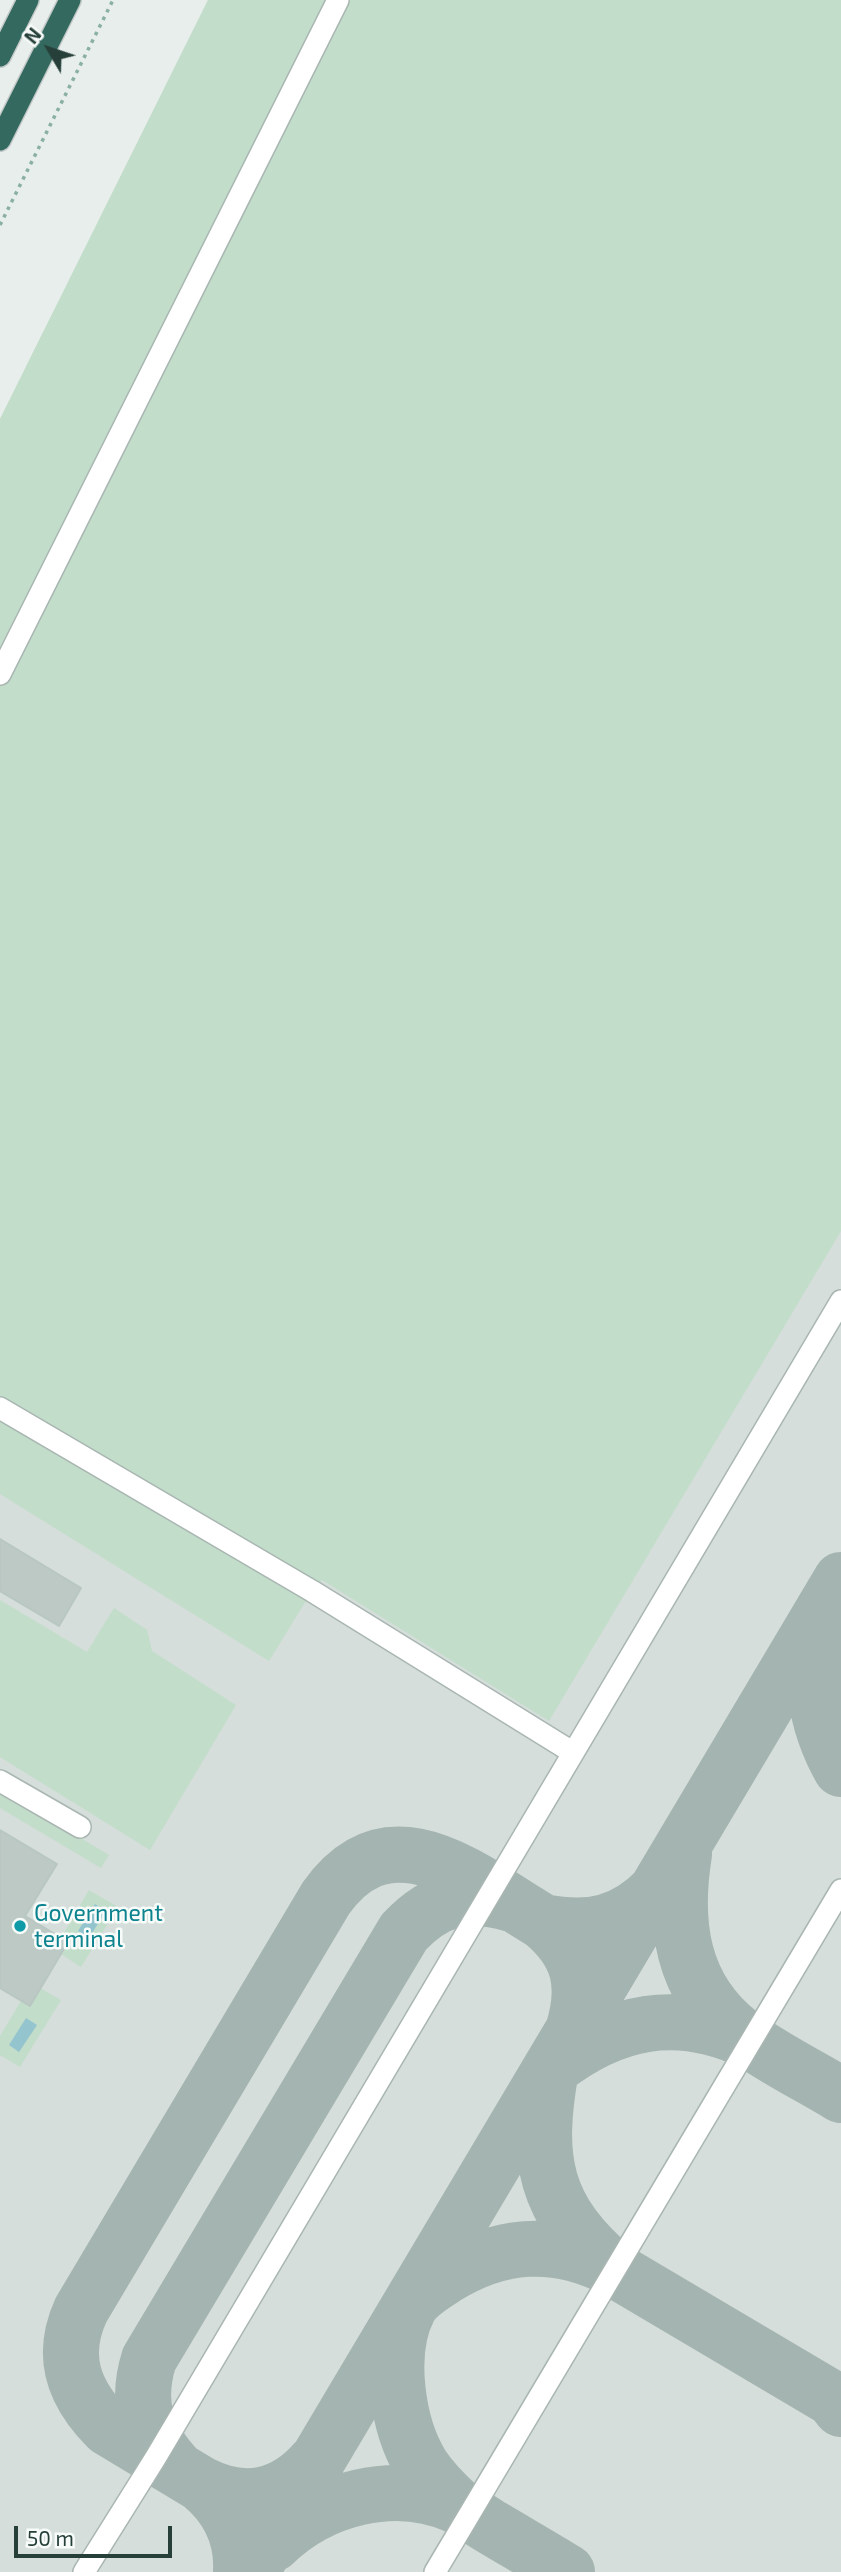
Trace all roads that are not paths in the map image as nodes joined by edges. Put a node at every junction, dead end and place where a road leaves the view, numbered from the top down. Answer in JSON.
{"nodes":[{"id":1,"x":28,"y":0,"type":"edge"},
{"id":2,"x":70,"y":0,"type":"edge"},
{"id":3,"x":338,"y":0,"type":"edge"},
{"id":4,"x":0,"y":57,"type":"edge"},
{"id":5,"x":0,"y":140,"type":"edge"},
{"id":6,"x":0,"y":674,"type":"edge"},
{"id":7,"x":841,"y":1301,"type":"edge"},
{"id":8,"x":0,"y":1408,"type":"edge"},
{"id":9,"x":572,"y":1752,"type":"junction"},
{"id":10,"x":0,"y":1781,"type":"edge"},
{"id":11,"x":80,"y":1827,"type":"dead end"},
{"id":12,"x":841,"y":1890,"type":"edge"},
{"id":13,"x":84,"y":2572,"type":"edge"},
{"id":14,"x":435,"y":2572,"type":"edge"}],
"edges":[{"from":1,"to":4,"type":"highway"},
{"from":2,"to":5,"type":"highway"},
{"from":3,"to":6,"type":"lane"},
{"from":7,"to":9,"type":"lane"},
{"from":8,"to":9,"type":"lane"},
{"from":9,"to":13,"type":"lane"},
{"from":10,"to":11,"type":"lane"},
{"from":12,"to":14,"type":"lane"}]}
